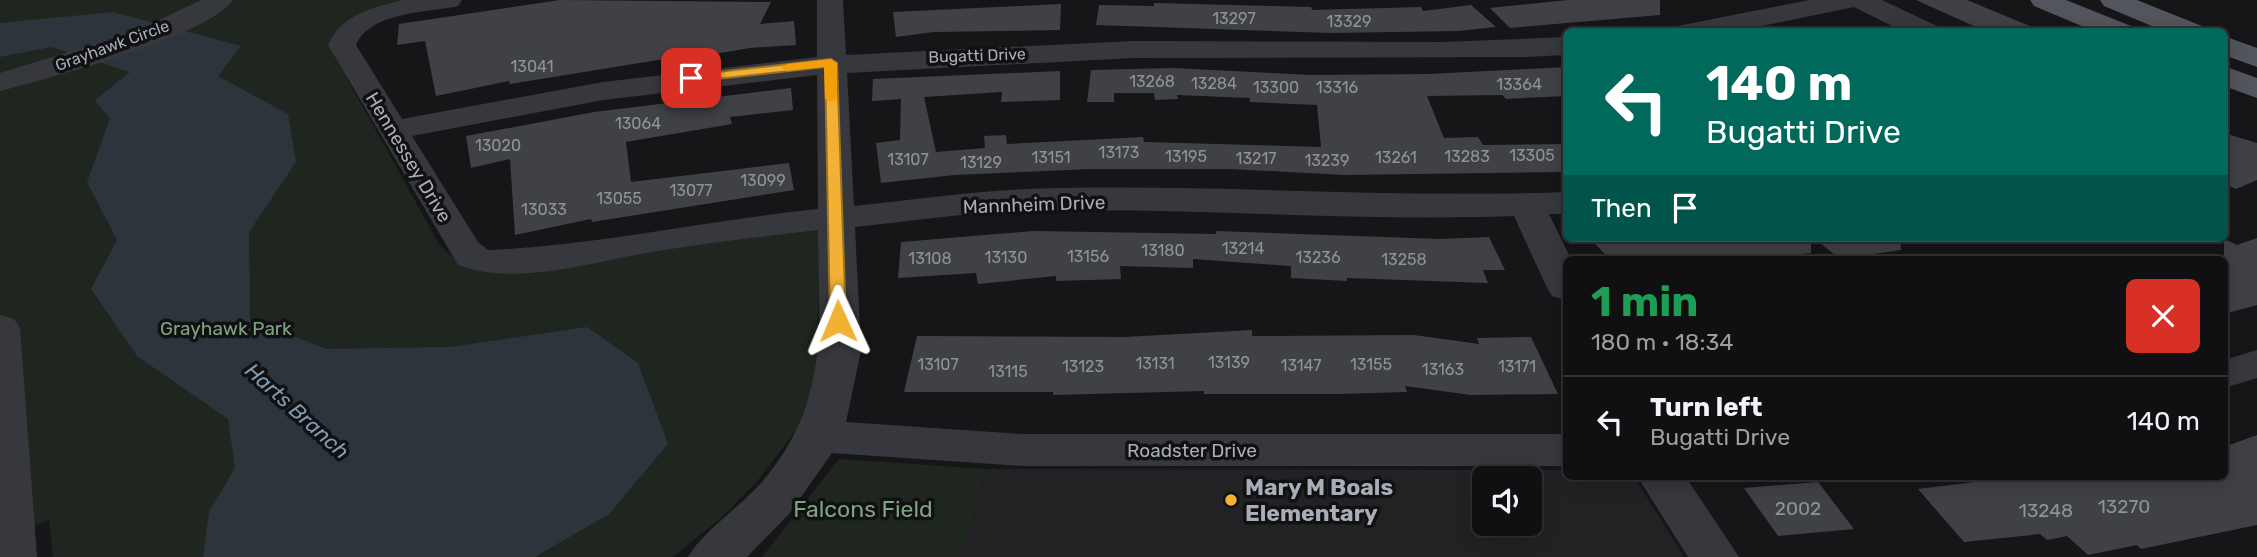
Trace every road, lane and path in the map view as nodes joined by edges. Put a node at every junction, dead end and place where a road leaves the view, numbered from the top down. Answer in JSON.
{"nodes":[{"id":1,"x":449,"y":0,"type":"edge"},
{"id":2,"x":830,"y":0,"type":"edge"},
{"id":3,"x":1850,"y":0,"type":"edge"},
{"id":4,"x":1861,"y":0,"type":"edge"},
{"id":5,"x":2043,"y":0,"type":"edge"},
{"id":6,"x":2113,"y":0,"type":"edge"},
{"id":7,"x":217,"y":2,"type":"edge"},
{"id":8,"x":1708,"y":28,"type":"edge"},
{"id":9,"x":1919,"y":28,"type":"edge"},
{"id":10,"x":2111,"y":28,"type":"edge"},
{"id":11,"x":2182,"y":28,"type":"edge"},
{"id":12,"x":1563,"y":46,"type":"edge"},
{"id":13,"x":2228,"y":47,"type":"edge"},
{"id":14,"x":2257,"y":58,"type":"edge"},
{"id":15,"x":831,"y":63,"type":"junction"},
{"id":16,"x":55,"y":66,"type":"junction"},
{"id":17,"x":2228,"y":77,"type":"edge"},
{"id":18,"x":0,"y":82,"type":"edge"},
{"id":19,"x":2257,"y":89,"type":"edge"},
{"id":20,"x":0,"y":96,"type":"edge"},
{"id":21,"x":393,"y":130,"type":"junction"},
{"id":22,"x":1563,"y":203,"type":"edge"},
{"id":23,"x":1527,"y":205,"type":"junction"},
{"id":24,"x":836,"y":218,"type":"junction"},
{"id":25,"x":505,"y":262,"type":"joint"},
{"id":26,"x":1563,"y":282,"type":"edge"},
{"id":27,"x":0,"y":328,"type":"edge"},
{"id":28,"x":2257,"y":364,"type":"edge"},
{"id":29,"x":2228,"y":373,"type":"edge"},
{"id":30,"x":818,"y":436,"type":"junction"},
{"id":31,"x":1563,"y":450,"type":"edge"},
{"id":32,"x":1663,"y":480,"type":"edge"},
{"id":33,"x":8,"y":555,"type":"edge"},
{"id":34,"x":713,"y":557,"type":"edge"},
{"id":35,"x":1714,"y":557,"type":"edge"}],
"edges":[{"from":1,"to":21,"type":"street","name":"Hennessey Drive"},
{"from":2,"to":15,"type":"street"},
{"from":3,"to":8,"type":"street"},
{"from":4,"to":9,"type":"street"},
{"from":5,"to":10,"type":"main road"},
{"from":6,"to":11,"type":"main road"},
{"from":7,"to":16,"type":"street","name":"Grayhawk Circle"},
{"from":12,"to":15,"type":"street","name":"Bugatti Drive"},
{"from":13,"to":14,"type":"main road"},
{"from":15,"to":21,"type":"street","name":"Bugatti Drive"},
{"from":15,"to":24,"type":"street"},
{"from":16,"to":18,"type":"street","name":"Grayhawk Circle"},
{"from":16,"to":20,"type":"street"},
{"from":17,"to":19,"type":"main road"},
{"from":21,"to":25,"type":"street","name":"Hennessey Drive"},
{"from":22,"to":23,"type":"street","name":"Mannheim Drive"},
{"from":23,"to":24,"type":"street","name":"Mannheim Drive"},
{"from":23,"to":26,"type":"street"},
{"from":24,"to":25,"type":"street","name":"Mannheim Drive"},
{"from":24,"to":30,"type":"street"},
{"from":27,"to":33,"type":"street"},
{"from":28,"to":29,"type":"street"},
{"from":30,"to":31,"type":"street","name":"Roadster Drive"},
{"from":30,"to":34,"type":"street"},
{"from":32,"to":35,"type":"street"}]}
